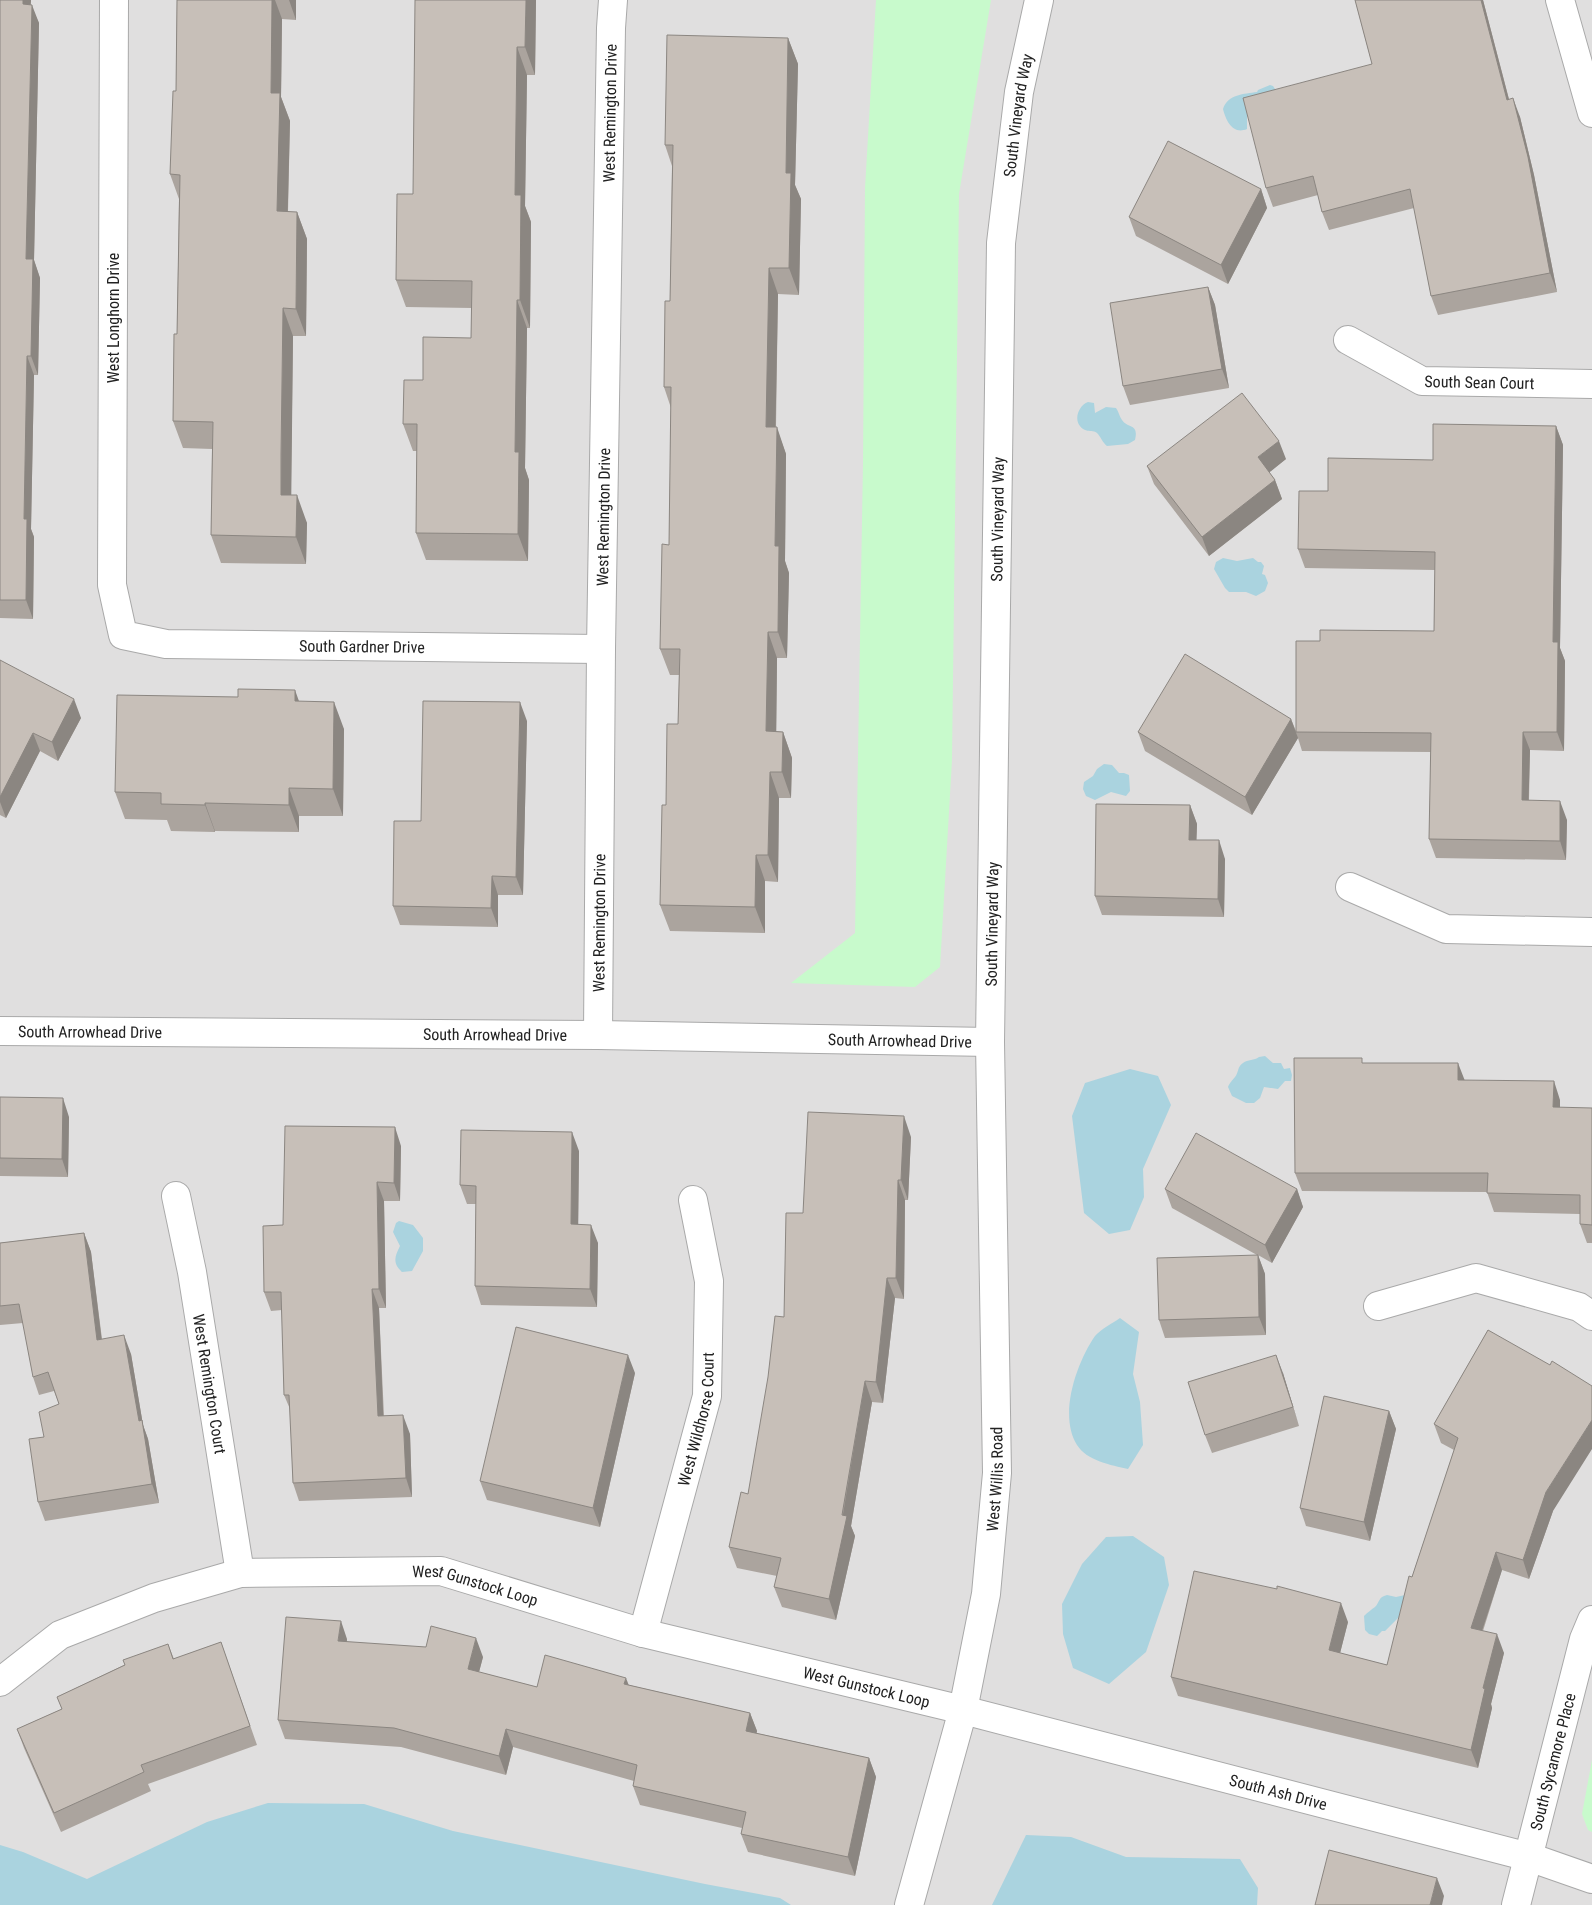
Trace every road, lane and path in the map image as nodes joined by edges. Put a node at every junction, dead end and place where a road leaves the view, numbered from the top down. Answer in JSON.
{"nodes":[{"id":1,"x":114,"y":0,"type":"edge"},
{"id":2,"x":614,"y":0,"type":"edge"},
{"id":3,"x":1039,"y":0,"type":"edge"},
{"id":4,"x":1560,"y":0,"type":"edge"},
{"id":5,"x":1592,"y":113,"type":"edge"},
{"id":6,"x":1348,"y":340,"type":"dead end"},
{"id":7,"x":1592,"y":384,"type":"edge"},
{"id":8,"x":123,"y":635,"type":"joint"},
{"id":9,"x":602,"y":649,"type":"junction"},
{"id":10,"x":1350,"y":887,"type":"dead end"},
{"id":11,"x":1592,"y":932,"type":"edge"},
{"id":12,"x":0,"y":1031,"type":"edge"},
{"id":13,"x":598,"y":1035,"type":"junction"},
{"id":14,"x":990,"y":1042,"type":"junction"},
{"id":15,"x":176,"y":1196,"type":"dead end"},
{"id":16,"x":693,"y":1200,"type":"dead end"},
{"id":17,"x":1378,"y":1306,"type":"dead end"},
{"id":18,"x":1592,"y":1316,"type":"edge"},
{"id":19,"x":240,"y":1572,"type":"junction"},
{"id":20,"x":1592,"y":1620,"type":"edge"},
{"id":21,"x":643,"y":1633,"type":"junction"},
{"id":22,"x":0,"y":1682,"type":"edge"},
{"id":23,"x":963,"y":1710,"type":"junction"},
{"id":24,"x":1529,"y":1857,"type":"junction"},
{"id":25,"x":1592,"y":1879,"type":"edge"},
{"id":26,"x":909,"y":1905,"type":"edge"},
{"id":27,"x":1516,"y":1905,"type":"edge"}],
"edges":[{"from":1,"to":8,"type":"street","name":"West Longhorn Drive"},
{"from":2,"to":9,"type":"street","name":"West Remington Drive"},
{"from":3,"to":14,"type":"street","name":"South Vineyard Way"},
{"from":4,"to":5,"type":"street"},
{"from":6,"to":7,"type":"street","name":"South Sean Court"},
{"from":8,"to":9,"type":"street","name":"South Gardner Drive"},
{"from":9,"to":13,"type":"street","name":"West Remington Drive"},
{"from":10,"to":11,"type":"street"},
{"from":12,"to":13,"type":"street","name":"South Arrowhead Drive"},
{"from":13,"to":14,"type":"street","name":"South Arrowhead Drive"},
{"from":14,"to":23,"type":"street","name":"West Willis Road"},
{"from":15,"to":19,"type":"street","name":"West Remington Court"},
{"from":16,"to":21,"type":"street","name":"West Wildhorse Court"},
{"from":17,"to":18,"type":"street"},
{"from":19,"to":21,"type":"street","name":"West Gunstock Loop"},
{"from":19,"to":22,"type":"street","name":"West Gunstock Loop"},
{"from":20,"to":24,"type":"street","name":"South Sycamore Place"},
{"from":21,"to":23,"type":"street","name":"West Gunstock Loop"},
{"from":23,"to":24,"type":"street","name":"South Ash Drive"},
{"from":23,"to":26,"type":"street","name":"West Willis Road"},
{"from":24,"to":25,"type":"street","name":"South Ash Drive"},
{"from":24,"to":27,"type":"street","name":"South Sycamore Place"}]}
